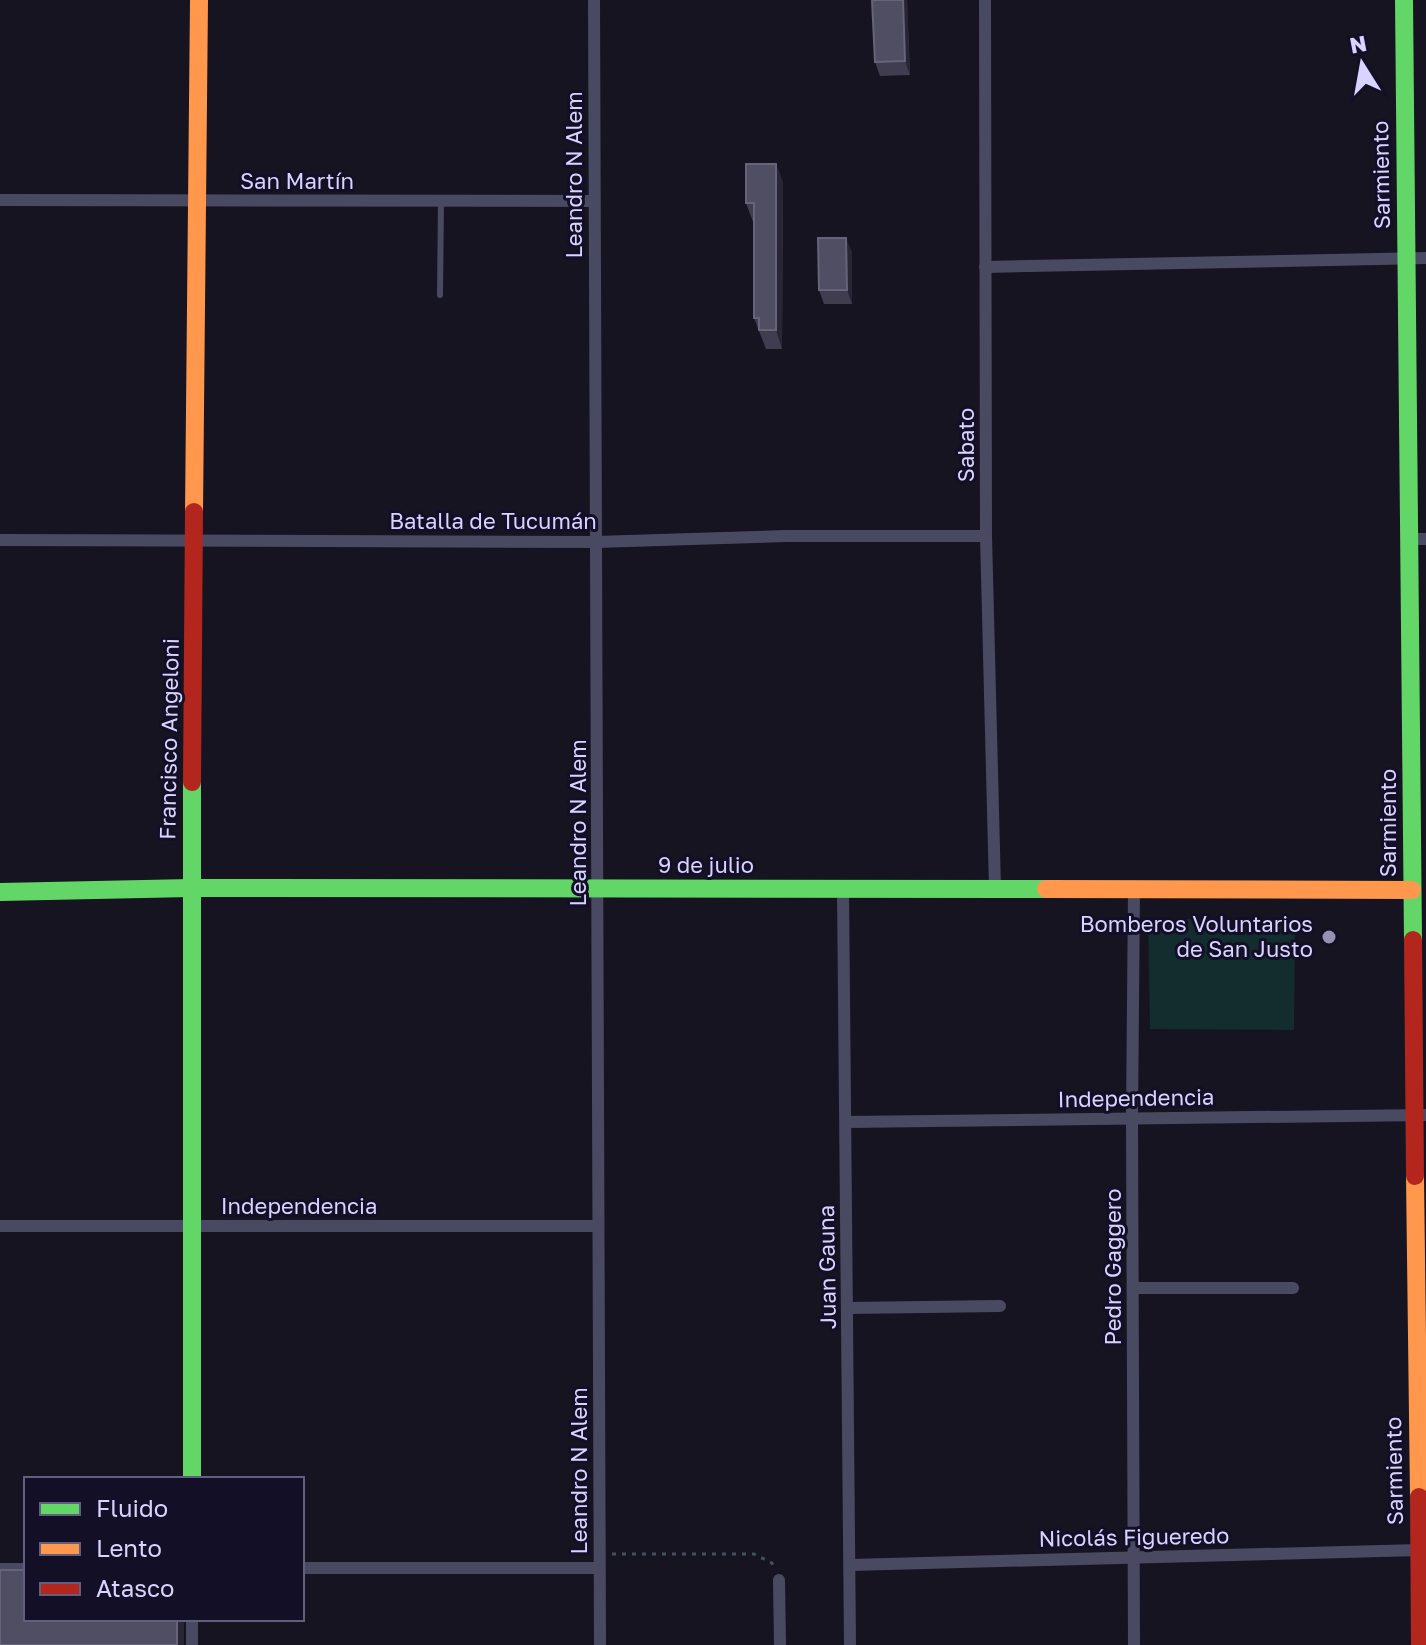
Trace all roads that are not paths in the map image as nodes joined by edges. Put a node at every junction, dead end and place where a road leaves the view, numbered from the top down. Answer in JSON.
{"nodes":[{"id":1,"x":199,"y":0,"type":"edge"},
{"id":2,"x":594,"y":0,"type":"edge"},
{"id":3,"x":985,"y":0,"type":"edge"},
{"id":4,"x":1404,"y":0,"type":"edge"},
{"id":5,"x":0,"y":200,"type":"edge"},
{"id":6,"x":198,"y":201,"type":"junction"},
{"id":7,"x":441,"y":201,"type":"junction"},
{"id":8,"x":594,"y":201,"type":"junction"},
{"id":9,"x":1426,"y":258,"type":"edge"},
{"id":10,"x":1406,"y":259,"type":"junction"},
{"id":11,"x":985,"y":267,"type":"junction"},
{"id":12,"x":440,"y":295,"type":"dead end"},
{"id":13,"x":986,"y":536,"type":"junction"},
{"id":14,"x":1418,"y":539,"type":"edge"},
{"id":15,"x":0,"y":540,"type":"edge"},
{"id":16,"x":196,"y":541,"type":"junction"},
{"id":17,"x":596,"y":542,"type":"junction"},
{"id":18,"x":1418,"y":670,"type":"edge"},
{"id":19,"x":1419,"y":826,"type":"edge"},
{"id":20,"x":191,"y":888,"type":"junction"},
{"id":21,"x":598,"y":889,"type":"junction"},
{"id":22,"x":843,"y":889,"type":"junction"},
{"id":23,"x":995,"y":889,"type":"junction"},
{"id":24,"x":1134,"y":889,"type":"junction"},
{"id":25,"x":1412,"y":890,"type":"junction"},
{"id":26,"x":0,"y":892,"type":"edge"},
{"id":27,"x":1420,"y":1115,"type":"edge"},
{"id":28,"x":1132,"y":1118,"type":"junction"},
{"id":29,"x":846,"y":1122,"type":"junction"},
{"id":30,"x":0,"y":1226,"type":"edge"},
{"id":31,"x":193,"y":1226,"type":"junction"},
{"id":32,"x":598,"y":1226,"type":"junction"},
{"id":33,"x":1133,"y":1288,"type":"junction"},
{"id":34,"x":1293,"y":1288,"type":"dead end"},
{"id":35,"x":1000,"y":1306,"type":"dead end"},
{"id":36,"x":847,"y":1308,"type":"junction"},
{"id":37,"x":1422,"y":1406,"type":"edge"},
{"id":38,"x":192,"y":1477,"type":"edge"},
{"id":39,"x":1419,"y":1550,"type":"junction"},
{"id":40,"x":1134,"y":1557,"type":"junction"},
{"id":41,"x":850,"y":1565,"type":"junction"},
{"id":42,"x":304,"y":1568,"type":"edge"},
{"id":43,"x":599,"y":1568,"type":"junction"},
{"id":44,"x":0,"y":1569,"type":"edge"},
{"id":45,"x":24,"y":1569,"type":"edge"},
{"id":46,"x":779,"y":1580,"type":"road end"},
{"id":47,"x":192,"y":1621,"type":"edge"},
{"id":48,"x":192,"y":1645,"type":"edge"},
{"id":49,"x":600,"y":1645,"type":"edge"},
{"id":50,"x":780,"y":1645,"type":"edge"},
{"id":51,"x":850,"y":1645,"type":"edge"},
{"id":52,"x":1134,"y":1645,"type":"edge"},
{"id":53,"x":1420,"y":1645,"type":"edge"}],
"edges":[{"from":1,"to":6,"type":"street","name":"Francisco Angeloni"},
{"from":2,"to":8,"type":"street","name":"Leandro N Alem"},
{"from":3,"to":11,"type":"street","name":"Sabato"},
{"from":4,"to":10,"type":"street","name":"Sarmiento"},
{"from":5,"to":6,"type":"street","name":"San Martín"},
{"from":6,"to":7,"type":"street","name":"San Martín"},
{"from":6,"to":16,"type":"street","name":"Francisco Angeloni"},
{"from":7,"to":8,"type":"street","name":"San Martín"},
{"from":7,"to":12,"type":"lane"},
{"from":8,"to":17,"type":"street","name":"Leandro N Alem"},
{"from":9,"to":10,"type":"street"},
{"from":10,"to":11,"type":"street"},
{"from":10,"to":14,"type":"street","name":"Sarmiento"},
{"from":11,"to":13,"type":"street","name":"Sabato"},
{"from":13,"to":17,"type":"street","name":"Batalla de Tucumán"},
{"from":13,"to":23,"type":"street","name":"Sabato"},
{"from":14,"to":18,"type":"street","name":"Sarmiento"},
{"from":15,"to":16,"type":"street","name":"Batalla de Tucumán"},
{"from":16,"to":17,"type":"street","name":"Batalla de Tucumán"},
{"from":16,"to":20,"type":"street","name":"Francisco Angeloni"},
{"from":17,"to":21,"type":"street","name":"Leandro N Alem"},
{"from":18,"to":19,"type":"street","name":"Sarmiento"},
{"from":19,"to":25,"type":"street","name":"Sarmiento"},
{"from":20,"to":21,"type":"street","name":"9 de julio"},
{"from":20,"to":26,"type":"street","name":"9 de julio"},
{"from":20,"to":31,"type":"street","name":"Francisco Angeloni"},
{"from":21,"to":22,"type":"street","name":"9 de julio"},
{"from":21,"to":32,"type":"street","name":"Leandro N Alem"},
{"from":22,"to":23,"type":"street","name":"9 de julio"},
{"from":22,"to":29,"type":"street","name":"Juan Gauna"},
{"from":23,"to":24,"type":"street","name":"9 de julio"},
{"from":24,"to":25,"type":"street","name":"9 de julio"},
{"from":24,"to":28,"type":"street","name":"Pedro Gaggero"},
{"from":25,"to":27,"type":"street","name":"Sarmiento"},
{"from":27,"to":28,"type":"street","name":"Independencia"},
{"from":27,"to":37,"type":"street","name":"Sarmiento"},
{"from":28,"to":29,"type":"street","name":"Independencia"},
{"from":28,"to":33,"type":"street","name":"Pedro Gaggero"},
{"from":29,"to":36,"type":"street","name":"Juan Gauna"},
{"from":30,"to":31,"type":"street","name":"Independencia"},
{"from":31,"to":32,"type":"street","name":"Independencia"},
{"from":31,"to":38,"type":"street","name":"Francisco Angeloni"},
{"from":32,"to":43,"type":"street","name":"Leandro N Alem"},
{"from":33,"to":34,"type":"street"},
{"from":33,"to":40,"type":"street","name":"Pedro Gaggero"},
{"from":35,"to":36,"type":"street"},
{"from":36,"to":41,"type":"street","name":"Juan Gauna"},
{"from":37,"to":39,"type":"street","name":"Sarmiento"},
{"from":39,"to":40,"type":"street","name":"Nicolás Figueredo"},
{"from":39,"to":53,"type":"street","name":"Sarmiento"},
{"from":40,"to":41,"type":"street","name":"Nicolás Figueredo"},
{"from":40,"to":52,"type":"street","name":"Pedro Gaggero"},
{"from":41,"to":51,"type":"street","name":"Juan Gauna"},
{"from":42,"to":43,"type":"street"},
{"from":43,"to":49,"type":"street","name":"Leandro N Alem"},
{"from":44,"to":45,"type":"street"},
{"from":46,"to":50,"type":"street"},
{"from":47,"to":48,"type":"street"}]}
